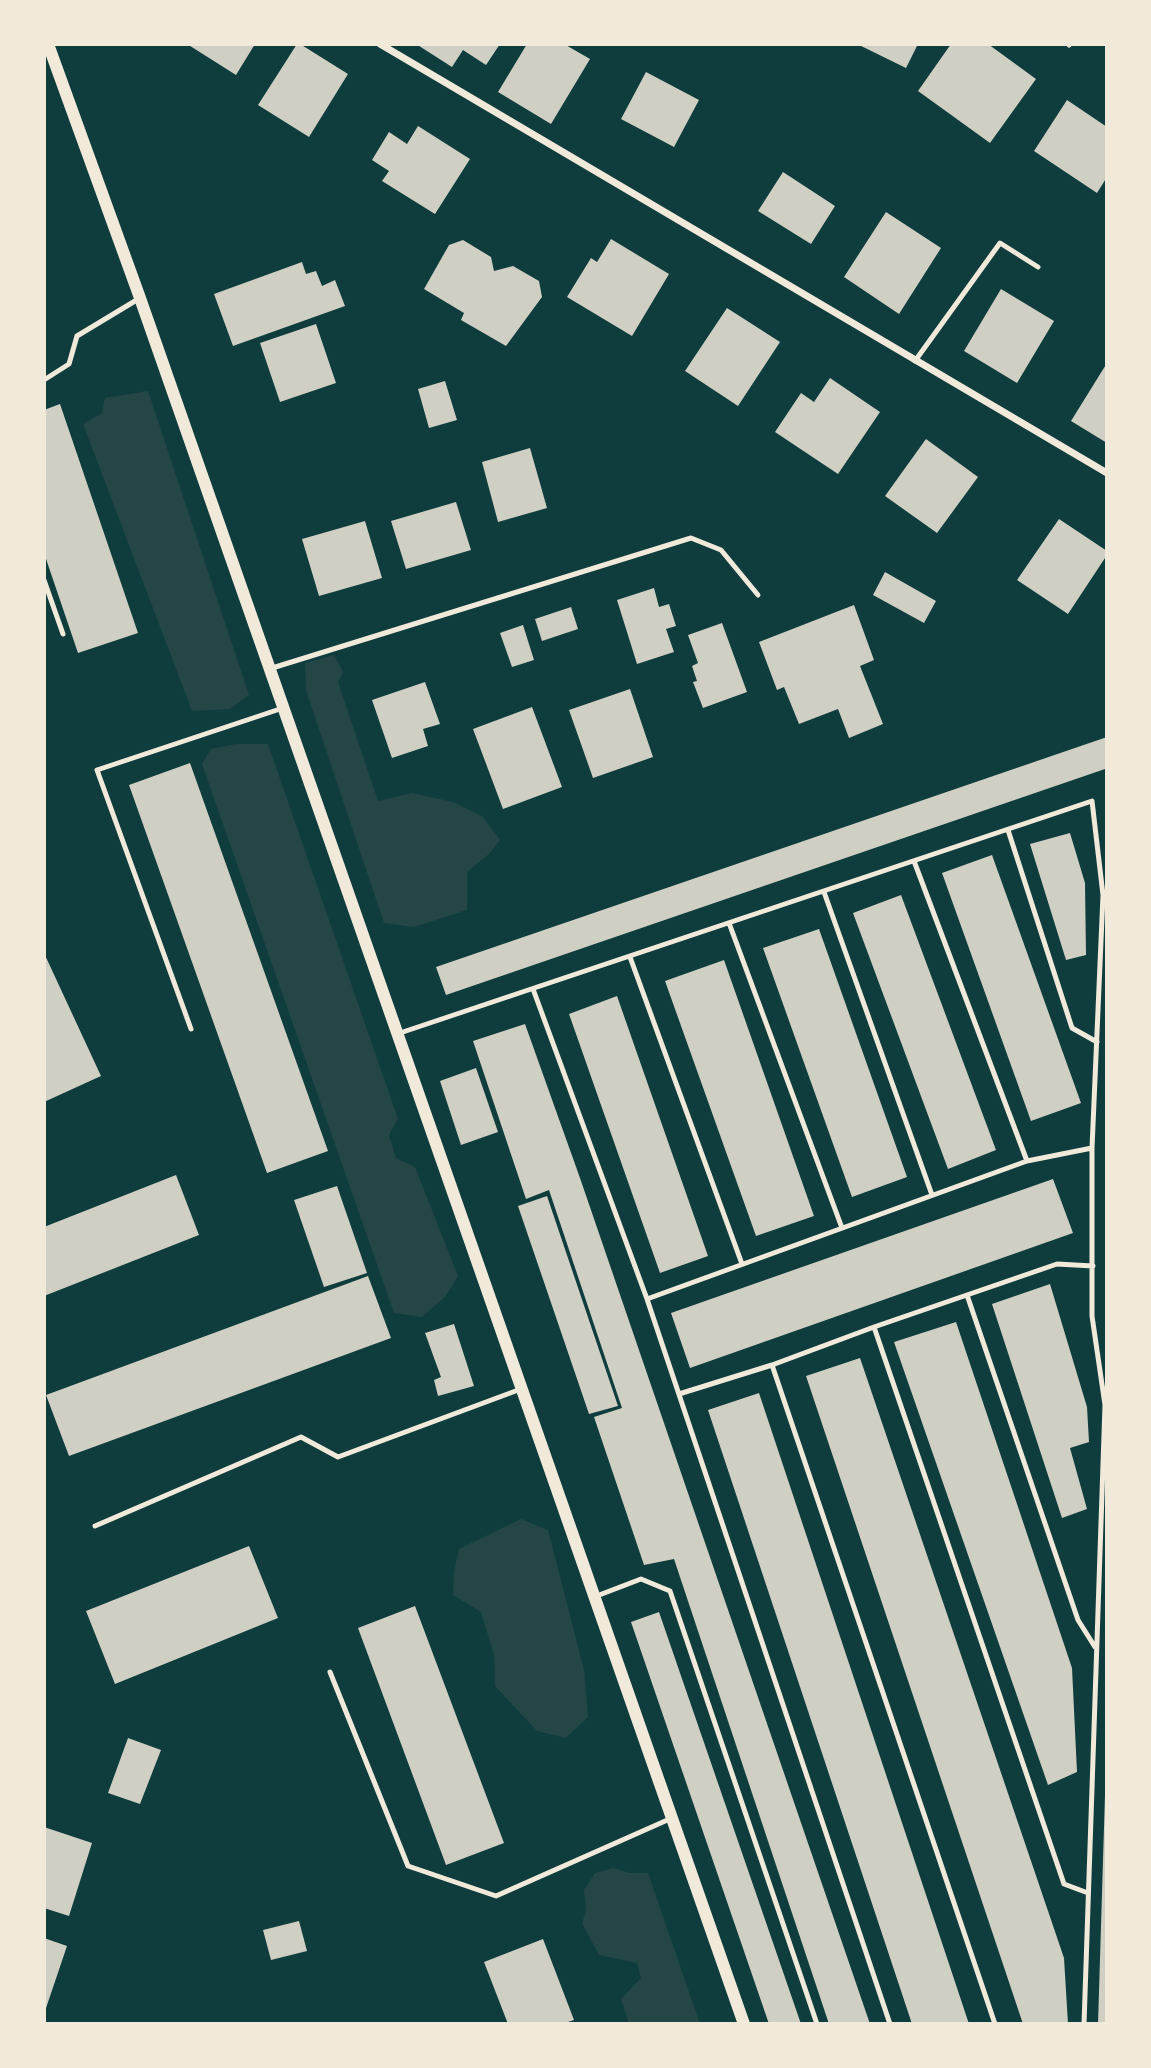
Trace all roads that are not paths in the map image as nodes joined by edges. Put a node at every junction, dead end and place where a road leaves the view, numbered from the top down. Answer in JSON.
{"nodes":[{"id":1,"x":48,"y":44,"type":"edge"},
{"id":2,"x":380,"y":44,"type":"edge"},
{"id":3,"x":1038,"y":267,"type":"dead end"},
{"id":4,"x":139,"y":298,"type":"junction"},
{"id":5,"x":915,"y":361,"type":"junction"},
{"id":6,"x":44,"y":380,"type":"edge"},
{"id":7,"x":1107,"y":473,"type":"edge"},
{"id":8,"x":44,"y":580,"type":"edge"},
{"id":9,"x":758,"y":595,"type":"dead end"},
{"id":10,"x":64,"y":634,"type":"dead end"},
{"id":11,"x":269,"y":669,"type":"junction"},
{"id":12,"x":283,"y":708,"type":"junction"},
{"id":13,"x":1008,"y":830,"type":"junction"},
{"id":14,"x":914,"y":861,"type":"junction"},
{"id":15,"x":824,"y":892,"type":"junction"},
{"id":16,"x":729,"y":923,"type":"junction"},
{"id":17,"x":630,"y":957,"type":"junction"},
{"id":18,"x":533,"y":989,"type":"junction"},
{"id":19,"x":191,"y":1029,"type":"dead end"},
{"id":20,"x":397,"y":1034,"type":"junction"},
{"id":21,"x":1097,"y":1042,"type":"junction"},
{"id":22,"x":1092,"y":1148,"type":"junction"},
{"id":23,"x":1027,"y":1161,"type":"junction"},
{"id":24,"x":932,"y":1195,"type":"junction"},
{"id":25,"x":842,"y":1228,"type":"junction"},
{"id":26,"x":742,"y":1265,"type":"junction"},
{"id":27,"x":1093,"y":1266,"type":"junction"},
{"id":28,"x":967,"y":1295,"type":"junction"},
{"id":29,"x":647,"y":1299,"type":"junction"},
{"id":30,"x":874,"y":1327,"type":"junction"},
{"id":31,"x":772,"y":1365,"type":"junction"},
{"id":32,"x":522,"y":1389,"type":"junction"},
{"id":33,"x":679,"y":1394,"type":"junction"},
{"id":34,"x":95,"y":1526,"type":"dead end"},
{"id":35,"x":594,"y":1598,"type":"junction"},
{"id":36,"x":1096,"y":1648,"type":"junction"},
{"id":37,"x":330,"y":1672,"type":"dead end"},
{"id":38,"x":672,"y":1818,"type":"junction"},
{"id":39,"x":1088,"y":1893,"type":"junction"},
{"id":40,"x":744,"y":2024,"type":"edge"},
{"id":41,"x":817,"y":2024,"type":"edge"},
{"id":42,"x":890,"y":2024,"type":"edge"},
{"id":43,"x":995,"y":2024,"type":"edge"},
{"id":44,"x":1084,"y":2024,"type":"edge"}],
"edges":[{"from":1,"to":4,"type":"street"},
{"from":2,"to":5,"type":"street"},
{"from":3,"to":5,"type":"lane"},
{"from":4,"to":6,"type":"lane"},
{"from":4,"to":11,"type":"street"},
{"from":5,"to":7,"type":"street"},
{"from":8,"to":10,"type":"lane"},
{"from":9,"to":11,"type":"lane"},
{"from":11,"to":12,"type":"street"},
{"from":12,"to":19,"type":"lane"},
{"from":12,"to":20,"type":"street"},
{"from":13,"to":14,"type":"lane"},
{"from":13,"to":21,"type":"lane"},
{"from":13,"to":21,"type":"lane"},
{"from":14,"to":15,"type":"lane"},
{"from":14,"to":23,"type":"lane"},
{"from":15,"to":16,"type":"lane"},
{"from":15,"to":24,"type":"lane"},
{"from":16,"to":17,"type":"lane"},
{"from":16,"to":25,"type":"lane"},
{"from":17,"to":18,"type":"lane"},
{"from":17,"to":26,"type":"lane"},
{"from":18,"to":20,"type":"lane"},
{"from":18,"to":29,"type":"lane"},
{"from":20,"to":32,"type":"street"},
{"from":21,"to":22,"type":"lane"},
{"from":22,"to":23,"type":"lane"},
{"from":22,"to":27,"type":"lane"},
{"from":23,"to":24,"type":"lane"},
{"from":24,"to":25,"type":"lane"},
{"from":25,"to":26,"type":"lane"},
{"from":26,"to":29,"type":"lane"},
{"from":27,"to":28,"type":"lane"},
{"from":27,"to":36,"type":"lane"},
{"from":28,"to":30,"type":"lane"},
{"from":28,"to":36,"type":"lane"},
{"from":29,"to":33,"type":"lane"},
{"from":30,"to":31,"type":"lane"},
{"from":30,"to":39,"type":"lane"},
{"from":31,"to":33,"type":"lane"},
{"from":31,"to":43,"type":"lane"},
{"from":32,"to":34,"type":"lane"},
{"from":32,"to":35,"type":"street"},
{"from":33,"to":42,"type":"lane"},
{"from":35,"to":38,"type":"street"},
{"from":35,"to":41,"type":"lane"},
{"from":36,"to":39,"type":"lane"},
{"from":37,"to":38,"type":"lane"},
{"from":38,"to":40,"type":"street"},
{"from":39,"to":44,"type":"lane"}]}
